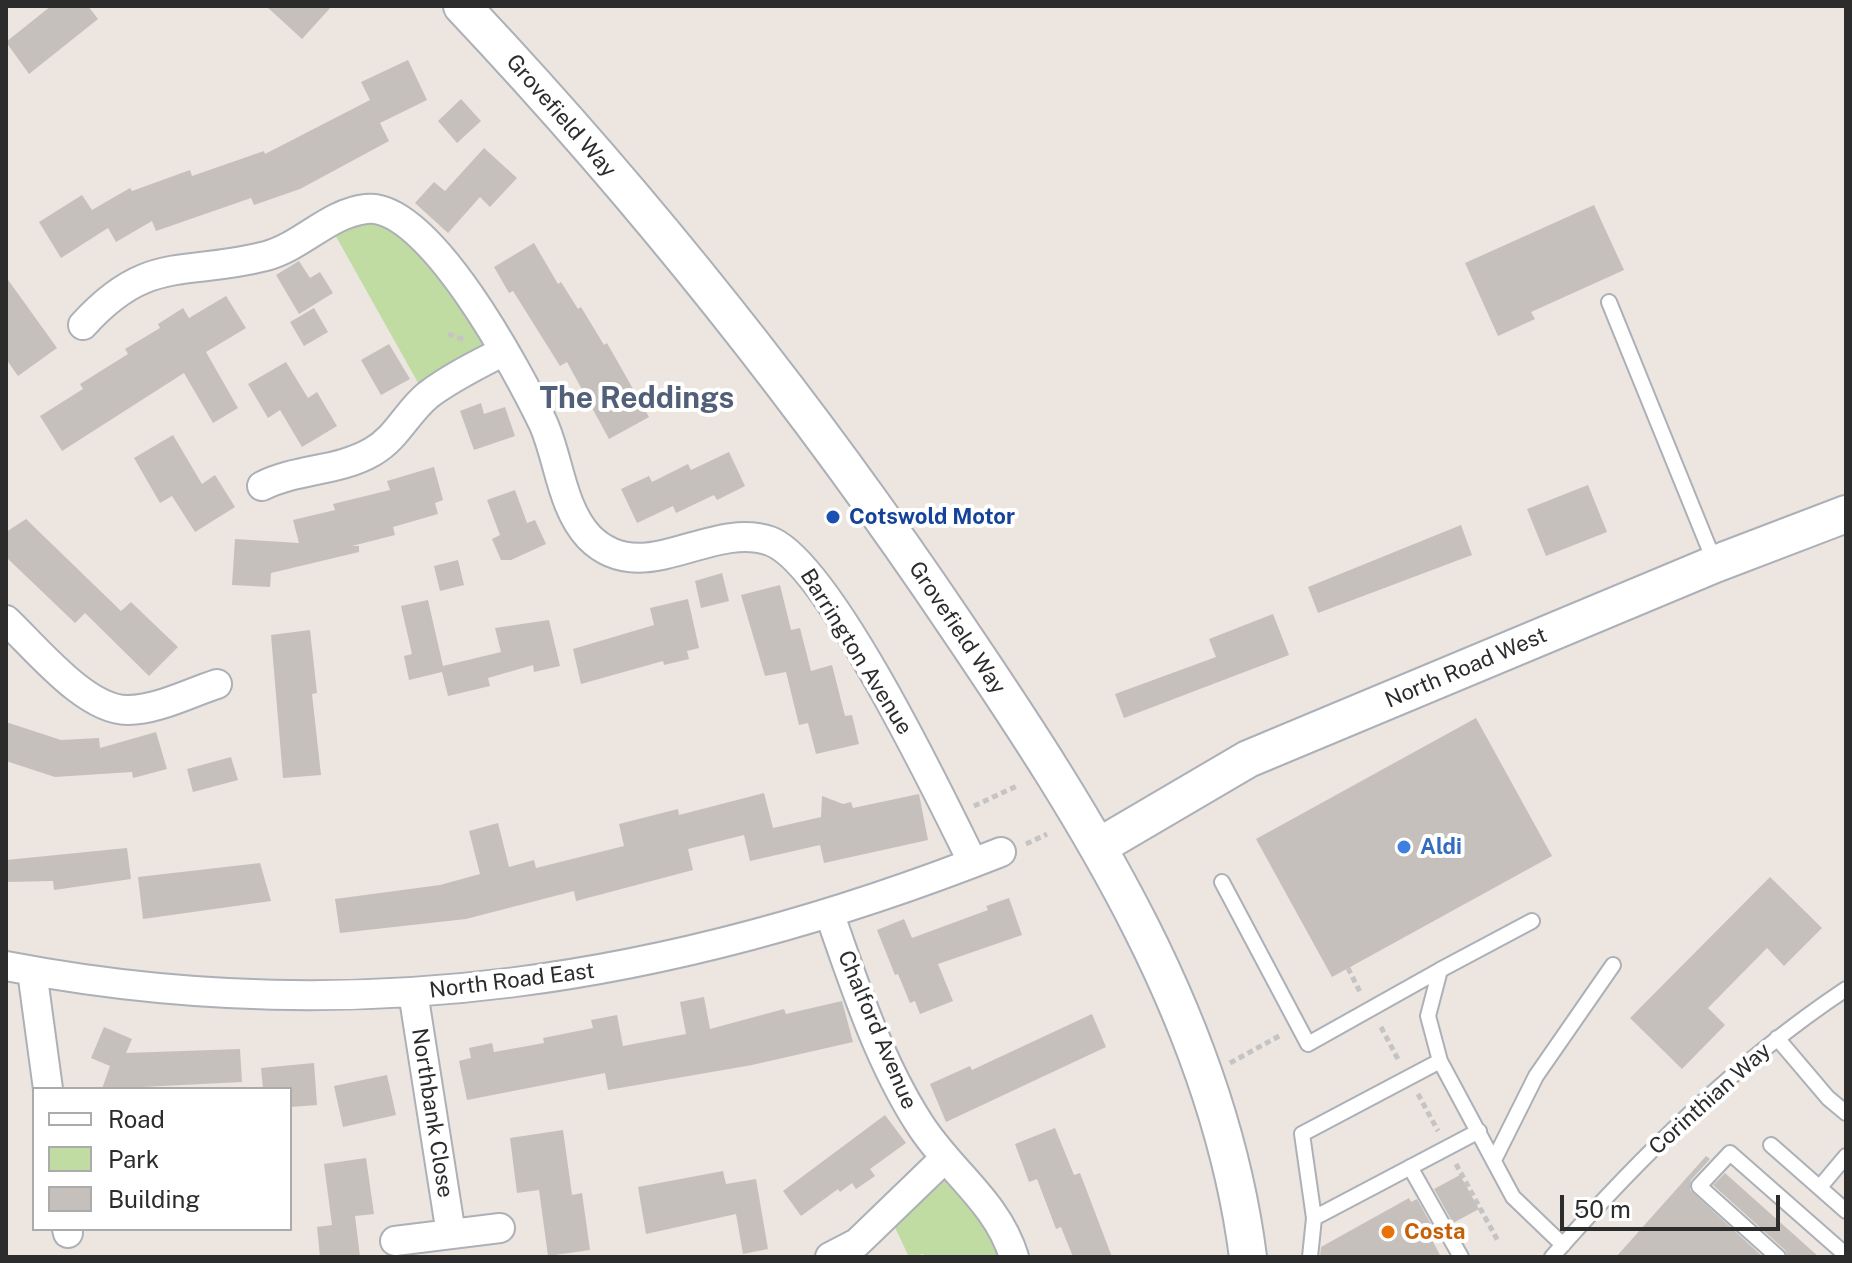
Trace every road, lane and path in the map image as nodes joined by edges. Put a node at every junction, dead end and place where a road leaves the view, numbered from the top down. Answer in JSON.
{"nodes":[{"id":1,"x":462,"y":6,"type":"edge"},
{"id":2,"x":1609,"y":302,"type":"dead end"},
{"id":3,"x":83,"y":325,"type":"dead end"},
{"id":4,"x":502,"y":352,"type":"junction"},
{"id":5,"x":262,"y":486,"type":"dead end"},
{"id":6,"x":1846,"y":514,"type":"edge"},
{"id":7,"x":1715,"y":564,"type":"junction"},
{"id":8,"x":6,"y":620,"type":"edge"},
{"id":9,"x":217,"y":684,"type":"dead end"},
{"id":10,"x":1017,"y":786,"type":"dead end"},
{"id":11,"x":951,"y":818,"type":"junction"},
{"id":12,"x":1098,"y":847,"type":"junction"},
{"id":13,"x":1001,"y":852,"type":"dead end"},
{"id":14,"x":973,"y":863,"type":"junction"},
{"id":15,"x":1222,"y":882,"type":"dead end"},
{"id":16,"x":830,"y":915,"type":"junction"},
{"id":17,"x":1532,"y":921,"type":"dead end"},
{"id":18,"x":1613,"y":965,"type":"dead end"},
{"id":19,"x":19,"y":968,"type":"edge"},
{"id":20,"x":1440,"y":970,"type":"junction"},
{"id":21,"x":1846,"y":989,"type":"edge"},
{"id":22,"x":1361,"y":991,"type":"dead end"},
{"id":23,"x":413,"y":992,"type":"junction"},
{"id":24,"x":1371,"y":1009,"type":"junction"},
{"id":25,"x":1777,"y":1038,"type":"junction"},
{"id":26,"x":1261,"y":1046,"type":"dead end"},
{"id":27,"x":1246,"y":1054,"type":"dead end"},
{"id":28,"x":1440,"y":1061,"type":"junction"},
{"id":29,"x":1409,"y":1078,"type":"junction"},
{"id":30,"x":48,"y":1087,"type":"edge"},
{"id":31,"x":1846,"y":1113,"type":"edge"},
{"id":32,"x":1479,"y":1131,"type":"junction"},
{"id":33,"x":1771,"y":1145,"type":"dead end"},
{"id":34,"x":1447,"y":1147,"type":"junction"},
{"id":35,"x":1846,"y":1156,"type":"edge"},
{"id":36,"x":944,"y":1159,"type":"junction"},
{"id":37,"x":1494,"y":1160,"type":"junction"},
{"id":38,"x":1410,"y":1167,"type":"junction"},
{"id":39,"x":1820,"y":1187,"type":"junction"},
{"id":40,"x":1846,"y":1211,"type":"edge"},
{"id":41,"x":1314,"y":1218,"type":"junction"},
{"id":42,"x":500,"y":1228,"type":"dead end"},
{"id":43,"x":451,"y":1234,"type":"junction"},
{"id":44,"x":395,"y":1241,"type":"dead end"},
{"id":45,"x":1498,"y":1241,"type":"dead end"},
{"id":46,"x":1563,"y":1245,"type":"junction"},
{"id":47,"x":1846,"y":1255,"type":"edge"},
{"id":48,"x":830,"y":1257,"type":"edge"},
{"id":49,"x":1014,"y":1257,"type":"edge"},
{"id":50,"x":1248,"y":1257,"type":"edge"},
{"id":51,"x":1310,"y":1257,"type":"edge"},
{"id":52,"x":1461,"y":1257,"type":"edge"},
{"id":53,"x":1552,"y":1257,"type":"edge"},
{"id":54,"x":1778,"y":1257,"type":"edge"}],
"edges":[{"from":1,"to":12,"type":"street","name":"Grovefield Way"},
{"from":2,"to":7,"type":"lane"},
{"from":3,"to":4,"type":"street","name":"Barrington Avenue"},
{"from":4,"to":5,"type":"street"},
{"from":4,"to":11,"type":"street","name":"Barrington Avenue"},
{"from":6,"to":7,"type":"street","name":"North Road West"},
{"from":7,"to":12,"type":"street","name":"North Road West"},
{"from":8,"to":9,"type":"street"},
{"from":10,"to":11,"type":"path"},
{"from":11,"to":14,"type":"street","name":"Barrington Avenue"},
{"from":12,"to":50,"type":"street","name":"Grovefield Way"},
{"from":13,"to":14,"type":"street","name":"North Road East"},
{"from":14,"to":16,"type":"street","name":"North Road East"},
{"from":15,"to":24,"type":"lane"},
{"from":16,"to":23,"type":"street","name":"North Road East"},
{"from":16,"to":36,"type":"street","name":"Chalford Avenue"},
{"from":17,"to":20,"type":"lane"},
{"from":18,"to":37,"type":"lane"},
{"from":19,"to":23,"type":"street","name":"North Road East"},
{"from":19,"to":30,"type":"street"},
{"from":20,"to":24,"type":"lane"},
{"from":20,"to":28,"type":"lane"},
{"from":21,"to":25,"type":"lane","name":"Corinthian Way"},
{"from":22,"to":24,"type":"path"},
{"from":23,"to":43,"type":"street","name":"Northbank Close"},
{"from":24,"to":29,"type":"path"},
{"from":25,"to":31,"type":"lane"},
{"from":25,"to":46,"type":"lane","name":"Corinthian Way"},
{"from":26,"to":27,"type":"path"},
{"from":28,"to":29,"type":"lane"},
{"from":28,"to":32,"type":"lane"},
{"from":29,"to":34,"type":"path"},
{"from":29,"to":41,"type":"lane"},
{"from":32,"to":34,"type":"lane"},
{"from":32,"to":37,"type":"lane"},
{"from":33,"to":39,"type":"lane"},
{"from":34,"to":38,"type":"lane"},
{"from":34,"to":45,"type":"path"},
{"from":35,"to":39,"type":"lane"},
{"from":36,"to":48,"type":"street"},
{"from":36,"to":49,"type":"street","name":"Chalford Avenue"},
{"from":37,"to":46,"type":"lane"},
{"from":38,"to":41,"type":"lane"},
{"from":38,"to":52,"type":"lane"},
{"from":39,"to":40,"type":"lane"},
{"from":41,"to":51,"type":"lane"},
{"from":42,"to":43,"type":"street"},
{"from":43,"to":44,"type":"street"},
{"from":46,"to":53,"type":"lane","name":"Corinthian Way"},
{"from":47,"to":54,"type":"lane"}]}
